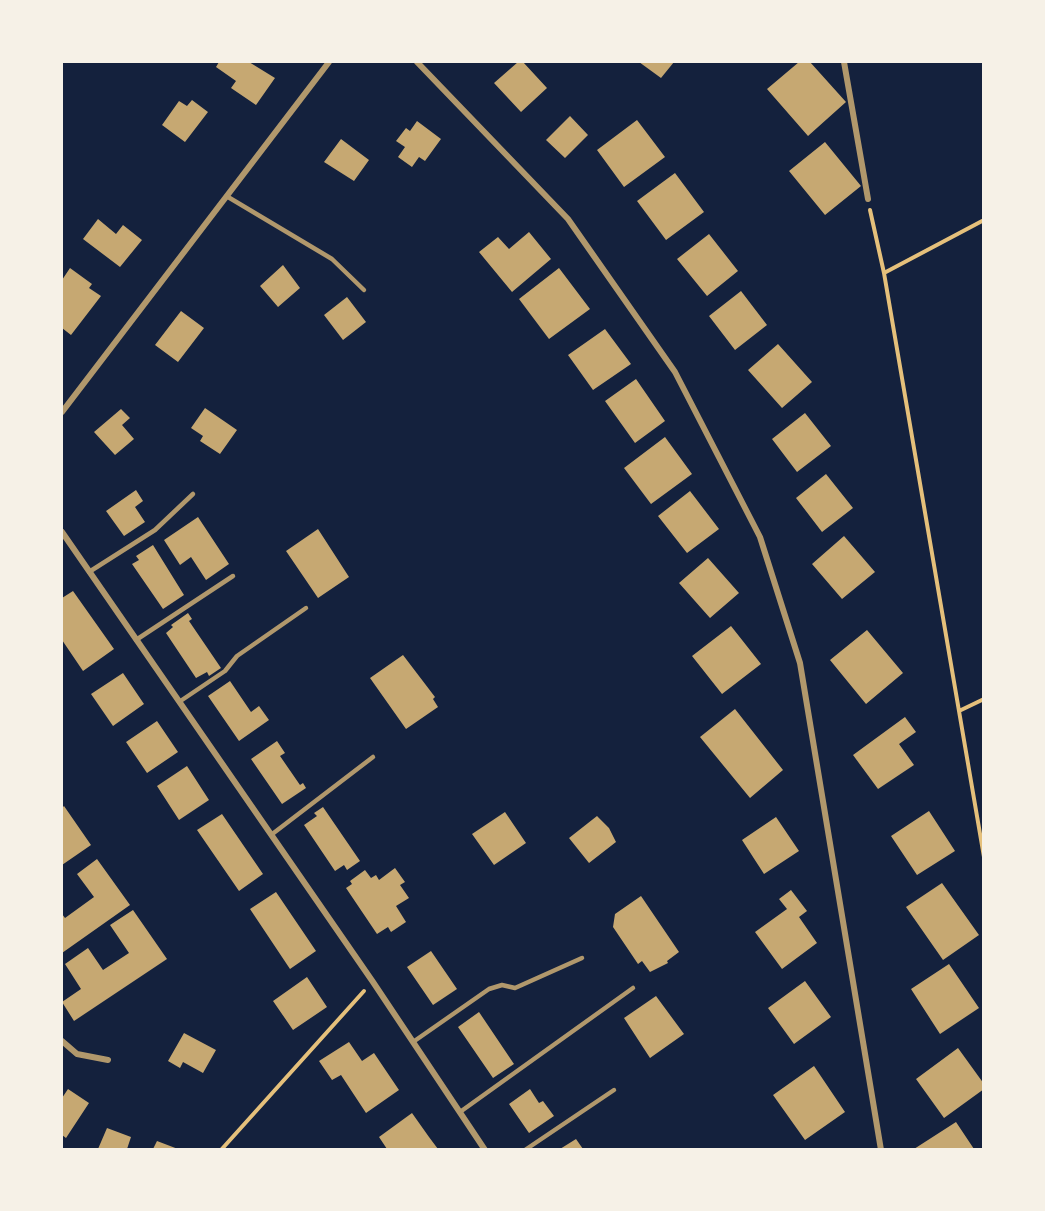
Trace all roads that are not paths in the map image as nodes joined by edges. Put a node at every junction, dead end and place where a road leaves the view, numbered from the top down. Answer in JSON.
{"nodes":[{"id":1,"x":329,"y":62,"type":"edge"},
{"id":2,"x":417,"y":62,"type":"edge"},
{"id":3,"x":844,"y":62,"type":"edge"},
{"id":4,"x":228,"y":197,"type":"junction"},
{"id":5,"x":868,"y":199,"type":"road end"},
{"id":6,"x":364,"y":290,"type":"dead end"},
{"id":7,"x":62,"y":412,"type":"edge"},
{"id":8,"x":193,"y":495,"type":"dead end"},
{"id":9,"x":62,"y":532,"type":"edge"},
{"id":10,"x":89,"y":572,"type":"junction"},
{"id":11,"x":233,"y":576,"type":"dead end"},
{"id":12,"x":306,"y":608,"type":"dead end"},
{"id":13,"x":136,"y":640,"type":"junction"},
{"id":14,"x":179,"y":702,"type":"junction"},
{"id":15,"x":373,"y":757,"type":"dead end"},
{"id":16,"x":271,"y":835,"type":"junction"},
{"id":17,"x":582,"y":958,"type":"dead end"},
{"id":18,"x":633,"y":988,"type":"dead end"},
{"id":19,"x":62,"y":1041,"type":"edge"},
{"id":20,"x":413,"y":1042,"type":"junction"},
{"id":21,"x":108,"y":1060,"type":"dead end"},
{"id":22,"x":614,"y":1090,"type":"dead end"},
{"id":23,"x":460,"y":1112,"type":"junction"},
{"id":24,"x":485,"y":1149,"type":"edge"},
{"id":25,"x":525,"y":1149,"type":"edge"},
{"id":26,"x":881,"y":1149,"type":"edge"}],
"edges":[{"from":1,"to":4,"type":"street"},
{"from":2,"to":26,"type":"street"},
{"from":3,"to":5,"type":"street"},
{"from":4,"to":6,"type":"lane"},
{"from":4,"to":7,"type":"street"},
{"from":8,"to":10,"type":"lane"},
{"from":9,"to":10,"type":"street"},
{"from":10,"to":13,"type":"street"},
{"from":11,"to":13,"type":"lane"},
{"from":12,"to":14,"type":"lane"},
{"from":13,"to":14,"type":"street"},
{"from":14,"to":16,"type":"street"},
{"from":15,"to":16,"type":"lane"},
{"from":16,"to":20,"type":"street"},
{"from":17,"to":20,"type":"lane"},
{"from":18,"to":23,"type":"lane"},
{"from":19,"to":21,"type":"street"},
{"from":20,"to":23,"type":"street"},
{"from":22,"to":25,"type":"lane"},
{"from":23,"to":24,"type":"street"}]}
